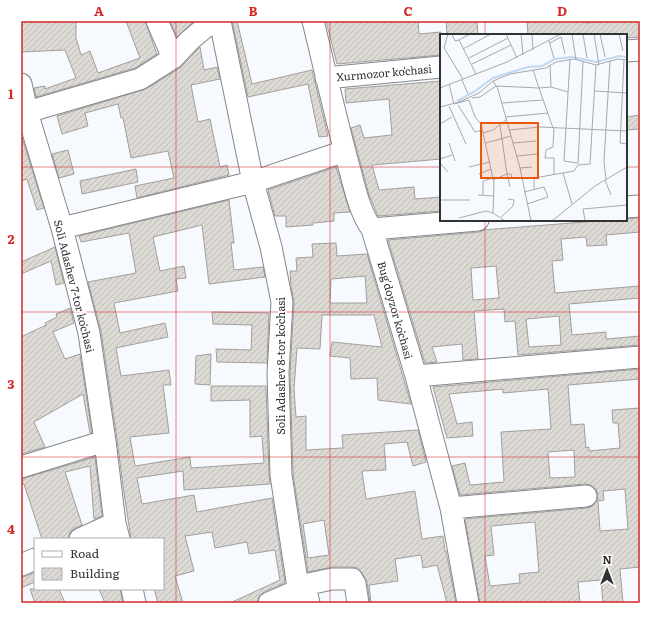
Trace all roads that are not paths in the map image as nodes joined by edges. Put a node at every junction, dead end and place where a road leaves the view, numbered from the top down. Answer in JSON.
{"nodes":[{"id":1,"x":158,"y":21,"type":"edge"},
{"id":2,"x":213,"y":21,"type":"edge"},
{"id":3,"x":220,"y":21,"type":"edge"},
{"id":4,"x":313,"y":21,"type":"edge"},
{"id":5,"x":640,"y":50,"type":"edge"},
{"id":6,"x":627,"y":51,"type":"edge"},
{"id":7,"x":173,"y":58,"type":"junction"},
{"id":8,"x":440,"y":67,"type":"edge"},
{"id":9,"x":326,"y":78,"type":"junction"},
{"id":10,"x":21,"y":84,"type":"edge"},
{"id":11,"x":27,"y":112,"type":"junction"},
{"id":12,"x":345,"y":151,"type":"junction"},
{"id":13,"x":253,"y":182,"type":"junction"},
{"id":14,"x":466,"y":221,"type":"edge"},
{"id":15,"x":62,"y":228,"type":"junction"},
{"id":16,"x":372,"y":229,"type":"junction"},
{"id":17,"x":640,"y":357,"type":"edge"},
{"id":18,"x":416,"y":376,"type":"junction"},
{"id":19,"x":105,"y":440,"type":"junction"},
{"id":20,"x":21,"y":467,"type":"edge"},
{"id":21,"x":586,"y":496,"type":"dead end"},
{"id":22,"x":451,"y":508,"type":"junction"},
{"id":23,"x":117,"y":531,"type":"edge"},
{"id":24,"x":85,"y":538,"type":"edge"},
{"id":25,"x":34,"y":559,"type":"edge"},
{"id":26,"x":21,"y":565,"type":"edge"},
{"id":27,"x":132,"y":590,"type":"edge"},
{"id":28,"x":304,"y":594,"type":"edge"},
{"id":29,"x":135,"y":603,"type":"edge"},
{"id":30,"x":269,"y":603,"type":"edge"},
{"id":31,"x":358,"y":603,"type":"edge"},
{"id":32,"x":468,"y":603,"type":"edge"}],
"edges":[{"from":1,"to":7,"type":"street"},
{"from":2,"to":7,"type":"street"},
{"from":3,"to":13,"type":"street","name":"Soli Adashev 8-tor koʻchasi"},
{"from":4,"to":9,"type":"street","name":"Bug'doyzor koʻchasi"},
{"from":5,"to":6,"type":"street"},
{"from":7,"to":11,"type":"street"},
{"from":8,"to":9,"type":"street","name":"Xurmozor koʻchasi"},
{"from":9,"to":12,"type":"street","name":"Bug'doyzor koʻchasi"},
{"from":10,"to":11,"type":"street","name":"Soli Adashev 7-tor koʻchasi"},
{"from":11,"to":15,"type":"street","name":"Soli Adashev 7-tor koʻchasi"},
{"from":12,"to":13,"type":"street"},
{"from":12,"to":16,"type":"street","name":"Bug'doyzor koʻchasi"},
{"from":13,"to":15,"type":"street"},
{"from":13,"to":28,"type":"street","name":"Soli Adashev 8-tor koʻchasi"},
{"from":14,"to":16,"type":"street"},
{"from":15,"to":19,"type":"street","name":"Soli Adashev 7-tor koʻchasi"},
{"from":16,"to":18,"type":"street","name":"Bug'doyzor koʻchasi"},
{"from":17,"to":18,"type":"street"},
{"from":18,"to":22,"type":"street","name":"Bug'doyzor koʻchasi"},
{"from":19,"to":20,"type":"street"},
{"from":19,"to":23,"type":"street","name":"Soli Adashev 7-tor koʻchasi"},
{"from":21,"to":22,"type":"street"},
{"from":22,"to":32,"type":"street","name":"Bug'doyzor koʻchasi"},
{"from":23,"to":24,"type":"street"},
{"from":25,"to":26,"type":"street"},
{"from":27,"to":29,"type":"street"},
{"from":28,"to":30,"type":"street"},
{"from":28,"to":31,"type":"street"}]}
